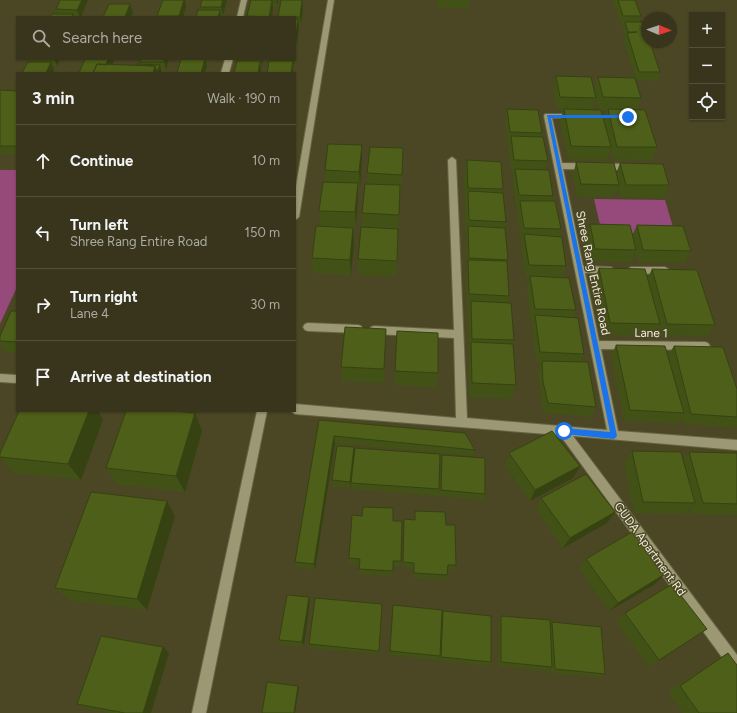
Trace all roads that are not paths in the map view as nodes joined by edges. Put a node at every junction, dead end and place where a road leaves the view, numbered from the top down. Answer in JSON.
{"nodes":[{"id":1,"x":244,"y":0,"type":"edge"},
{"id":2,"x":331,"y":0,"type":"edge"},
{"id":3,"x":240,"y":16,"type":"edge"},
{"id":4,"x":229,"y":60,"type":"edge"},
{"id":5,"x":225,"y":72,"type":"edge"},
{"id":6,"x":580,"y":116,"type":"edge"},
{"id":7,"x":452,"y":160,"type":"dead end"},
{"id":8,"x":559,"y":166,"type":"junction"},
{"id":9,"x":638,"y":167,"type":"edge"},
{"id":10,"x":296,"y":211,"type":"edge"},
{"id":11,"x":580,"y":269,"type":"junction"},
{"id":12,"x":674,"y":271,"type":"edge"},
{"id":13,"x":308,"y":327,"type":"dead end"},
{"id":14,"x":458,"y":334,"type":"junction"},
{"id":15,"x":596,"y":345,"type":"junction"},
{"id":16,"x":705,"y":346,"type":"edge"},
{"id":17,"x":0,"y":378,"type":"edge"},
{"id":18,"x":16,"y":379,"type":"edge"},
{"id":19,"x":296,"y":409,"type":"edge"},
{"id":20,"x":262,"y":412,"type":"edge"},
{"id":21,"x":462,"y":423,"type":"junction"},
{"id":22,"x":564,"y":431,"type":"junction"},
{"id":23,"x":614,"y":436,"type":"junction"},
{"id":24,"x":737,"y":445,"type":"edge"},
{"id":25,"x":737,"y":666,"type":"edge"},
{"id":26,"x":198,"y":713,"type":"edge"}],
"edges":[{"from":1,"to":3,"type":"street"},
{"from":2,"to":10,"type":"street"},
{"from":4,"to":5,"type":"street"},
{"from":6,"to":8,"type":"street","name":"Shree Rang Entire Road"},
{"from":7,"to":14,"type":"street"},
{"from":8,"to":9,"type":"street"},
{"from":8,"to":11,"type":"street","name":"Shree Rang Entire Road"},
{"from":11,"to":12,"type":"street"},
{"from":11,"to":15,"type":"street","name":"Shree Rang Entire Road"},
{"from":13,"to":14,"type":"street"},
{"from":14,"to":21,"type":"street"},
{"from":15,"to":16,"type":"street","name":"Lane 1"},
{"from":15,"to":23,"type":"street","name":"Shree Rang Entire Road"},
{"from":17,"to":18,"type":"street"},
{"from":19,"to":21,"type":"street"},
{"from":20,"to":26,"type":"street"},
{"from":21,"to":22,"type":"street"},
{"from":22,"to":23,"type":"street"},
{"from":22,"to":25,"type":"street","name":"GUDA Apartment Rd"},
{"from":23,"to":24,"type":"street"}]}
